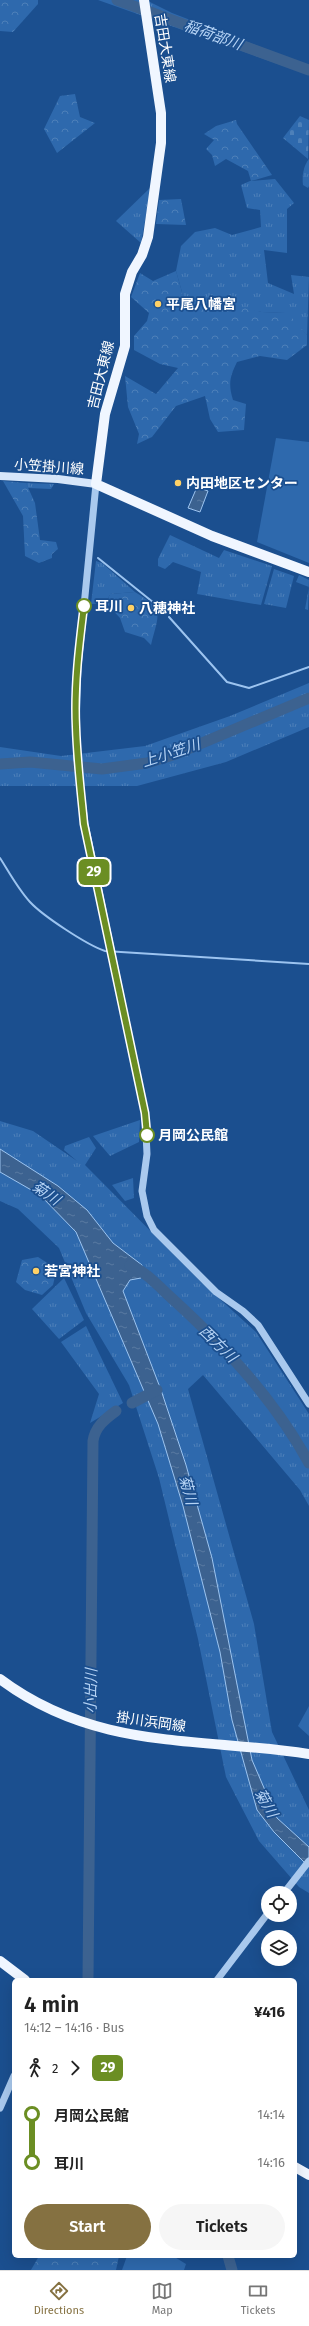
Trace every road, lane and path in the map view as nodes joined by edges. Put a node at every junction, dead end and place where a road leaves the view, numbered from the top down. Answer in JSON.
{"nodes":[{"id":1,"x":144,"y":0,"type":"edge"},
{"id":2,"x":0,"y":476,"type":"edge"},
{"id":3,"x":96,"y":484,"type":"junction"},
{"id":4,"x":309,"y":572,"type":"edge"},
{"id":5,"x":309,"y":1404,"type":"edge"},
{"id":6,"x":0,"y":1679,"type":"edge"},
{"id":7,"x":309,"y":1754,"type":"edge"},
{"id":8,"x":309,"y":1862,"type":"edge"},
{"id":9,"x":289,"y":1886,"type":"edge"},
{"id":10,"x":261,"y":1922,"type":"edge"},
{"id":11,"x":0,"y":1961,"type":"edge"},
{"id":12,"x":22,"y":1978,"type":"edge"},
{"id":13,"x":219,"y":1978,"type":"edge"},
{"id":14,"x":12,"y":2081,"type":"edge"},
{"id":15,"x":0,"y":2108,"type":"edge"},
{"id":16,"x":297,"y":2168,"type":"edge"},
{"id":17,"x":309,"y":2175,"type":"edge"}],
"edges":[{"from":1,"to":3,"type":"main road","name":"吉田大東線"},
{"from":2,"to":3,"type":"main road","name":"小笠掛川線"},
{"from":3,"to":4,"type":"main road"},
{"from":3,"to":5,"type":"street"},
{"from":6,"to":7,"type":"main road","name":"掛川浜岡線"},
{"from":8,"to":9,"type":"street"},
{"from":10,"to":13,"type":"street"},
{"from":11,"to":12,"type":"main road"},
{"from":14,"to":15,"type":"street"},
{"from":16,"to":17,"type":"main road"}]}
